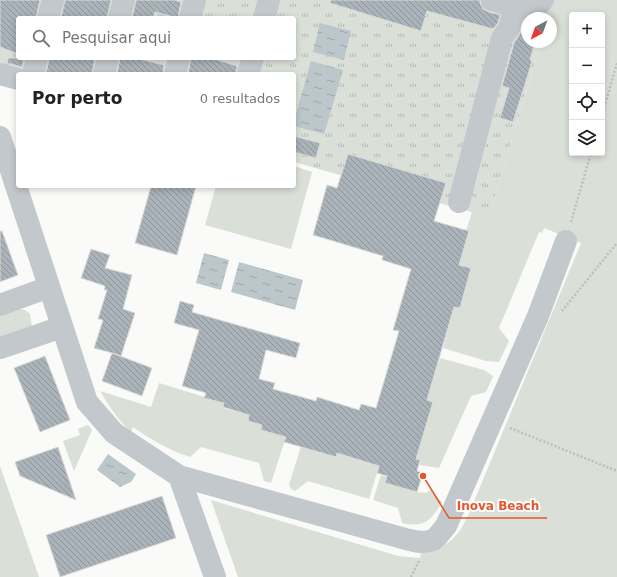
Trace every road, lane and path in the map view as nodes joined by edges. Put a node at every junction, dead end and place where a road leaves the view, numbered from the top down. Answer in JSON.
{"nodes":[{"id":1,"x":53,"y":0,"type":"edge"},
{"id":2,"x":124,"y":0,"type":"edge"},
{"id":3,"x":196,"y":0,"type":"edge"},
{"id":4,"x":269,"y":0,"type":"edge"},
{"id":5,"x":492,"y":0,"type":"edge"},
{"id":6,"x":543,"y":0,"type":"edge"},
{"id":7,"x":515,"y":7,"type":"junction"},
{"id":8,"x":49,"y":16,"type":"edge"},
{"id":9,"x":120,"y":16,"type":"edge"},
{"id":10,"x":191,"y":16,"type":"edge"},
{"id":11,"x":265,"y":16,"type":"edge"},
{"id":12,"x":36,"y":60,"type":"edge"},
{"id":13,"x":108,"y":60,"type":"edge"},
{"id":14,"x":178,"y":60,"type":"edge"},
{"id":15,"x":252,"y":60,"type":"edge"},
{"id":16,"x":617,"y":63,"type":"edge"},
{"id":17,"x":34,"y":72,"type":"edge"},
{"id":18,"x":104,"y":72,"type":"edge"},
{"id":19,"x":176,"y":72,"type":"edge"},
{"id":20,"x":249,"y":72,"type":"edge"},
{"id":21,"x":0,"y":74,"type":"edge"},
{"id":22,"x":16,"y":78,"type":"edge"},
{"id":23,"x":605,"y":105,"type":"edge"},
{"id":24,"x":0,"y":137,"type":"edge"},
{"id":25,"x":16,"y":186,"type":"edge"},
{"id":26,"x":17,"y":188,"type":"edge"},
{"id":27,"x":459,"y":202,"type":"dead end"},
{"id":28,"x":566,"y":240,"type":"dead end"},
{"id":29,"x":617,"y":243,"type":"edge"},
{"id":30,"x":49,"y":287,"type":"junction"},
{"id":31,"x":0,"y":305,"type":"edge"},
{"id":32,"x":538,"y":316,"type":"junction"},
{"id":33,"x":62,"y":327,"type":"junction"},
{"id":34,"x":0,"y":348,"type":"edge"},
{"id":35,"x":493,"y":421,"type":"junction"},
{"id":36,"x":617,"y":471,"type":"edge"},
{"id":37,"x":179,"y":476,"type":"junction"},
{"id":38,"x":215,"y":577,"type":"edge"}],
"edges":[{"from":1,"to":8,"type":"street"},
{"from":2,"to":9,"type":"street"},
{"from":3,"to":10,"type":"street"},
{"from":4,"to":11,"type":"street"},
{"from":5,"to":7,"type":"street"},
{"from":6,"to":7,"type":"street"},
{"from":7,"to":27,"type":"street"},
{"from":12,"to":17,"type":"street"},
{"from":13,"to":18,"type":"street"},
{"from":14,"to":19,"type":"street"},
{"from":15,"to":20,"type":"street"},
{"from":16,"to":23,"type":"path"},
{"from":21,"to":22,"type":"street"},
{"from":24,"to":25,"type":"street"},
{"from":26,"to":30,"type":"street"},
{"from":28,"to":32,"type":"street"},
{"from":29,"to":32,"type":"path"},
{"from":30,"to":31,"type":"street"},
{"from":30,"to":33,"type":"street"},
{"from":32,"to":35,"type":"street"},
{"from":33,"to":34,"type":"street"},
{"from":33,"to":37,"type":"street"},
{"from":35,"to":36,"type":"path"},
{"from":35,"to":37,"type":"street"},
{"from":37,"to":38,"type":"street"}]}
